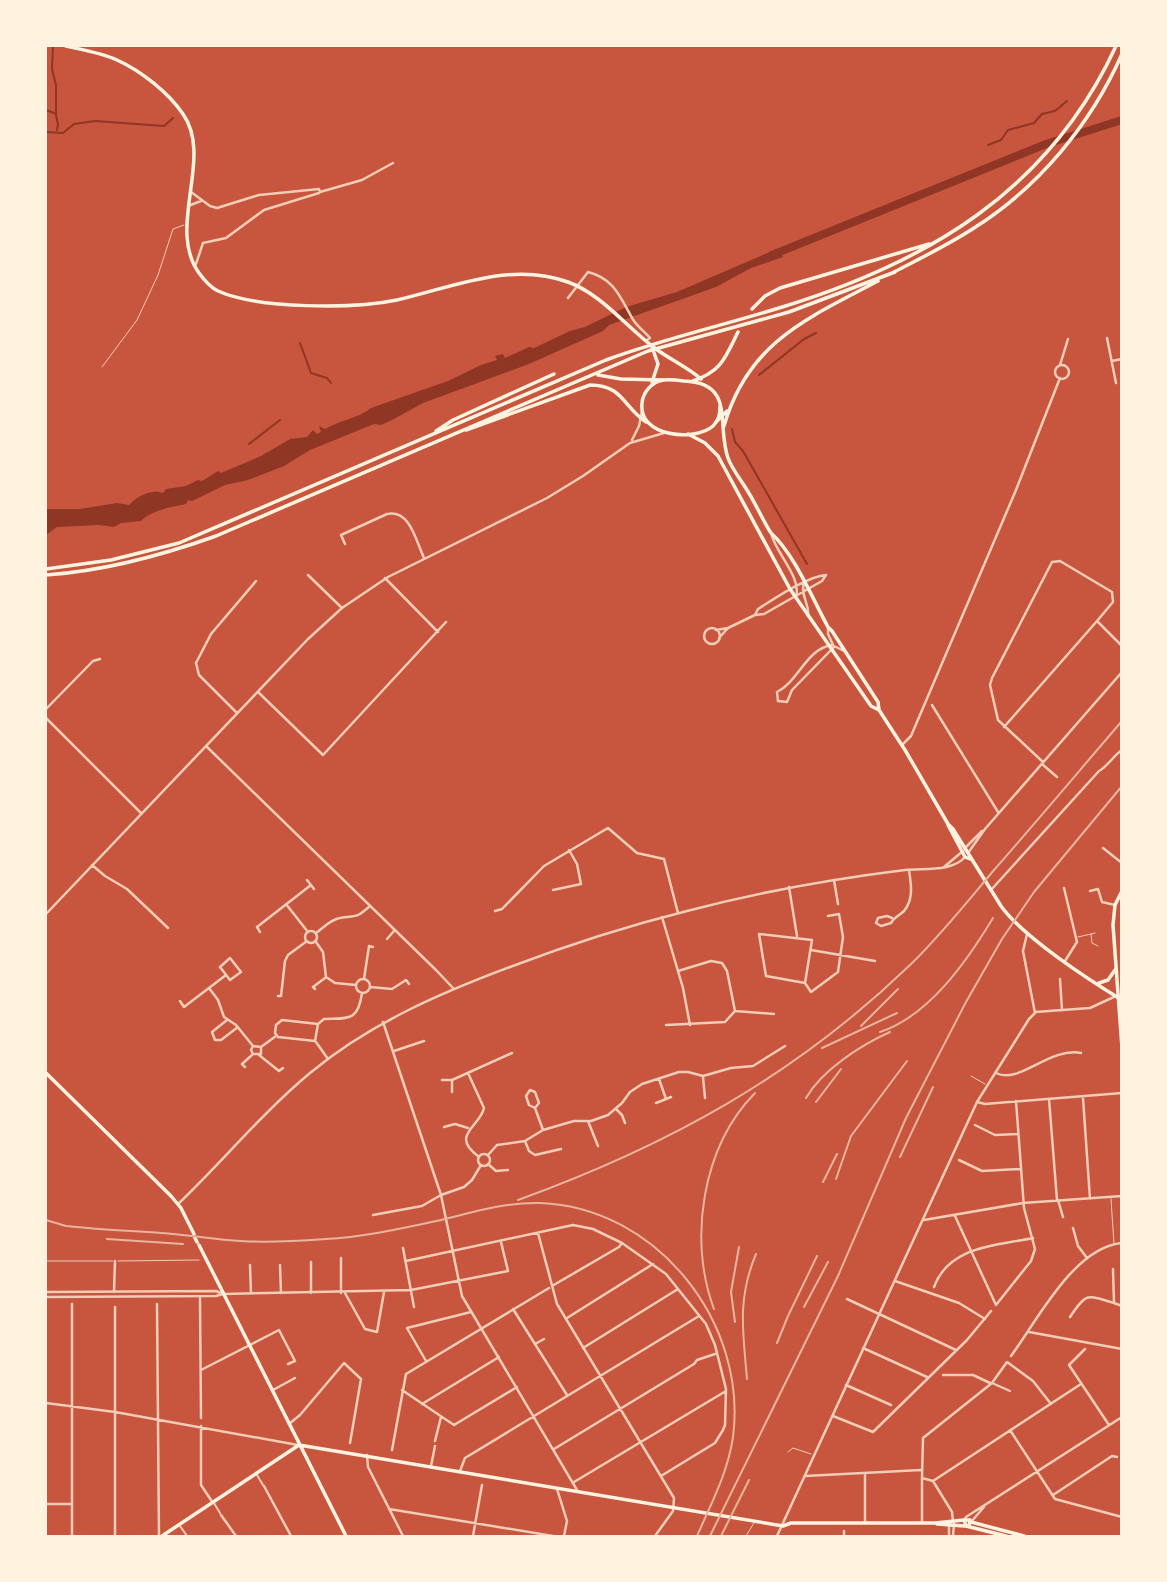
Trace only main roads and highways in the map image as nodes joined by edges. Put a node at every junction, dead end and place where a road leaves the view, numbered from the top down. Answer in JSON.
{"nodes":[{"id":1,"x":66,"y":46,"type":"edge"},
{"id":2,"x":1116,"y":46,"type":"edge"},
{"id":3,"x":1122,"y":54,"type":"edge"},
{"id":4,"x":934,"y":242,"type":"junction"},
{"id":5,"x":895,"y":272,"type":"junction"},
{"id":6,"x":752,"y":309,"type":"dead end"},
{"id":7,"x":737,"y":332,"type":"dead end"},
{"id":8,"x":651,"y":345,"type":"junction"},
{"id":9,"x":554,"y":374,"type":"dead end"},
{"id":10,"x":598,"y":375,"type":"dead end"},
{"id":11,"x":701,"y":378,"type":"junction"},
{"id":12,"x":653,"y":380,"type":"junction"},
{"id":13,"x":663,"y":380,"type":"junction"},
{"id":14,"x":693,"y":381,"type":"junction"},
{"id":15,"x":708,"y":385,"type":"junction"},
{"id":16,"x":650,"y":388,"type":"junction"},
{"id":17,"x":720,"y":406,"type":"junction"},
{"id":18,"x":730,"y":408,"type":"junction"},
{"id":19,"x":723,"y":416,"type":"junction"},
{"id":20,"x":646,"y":422,"type":"junction"},
{"id":21,"x":716,"y":422,"type":"junction"},
{"id":22,"x":724,"y":426,"type":"junction"},
{"id":23,"x":457,"y":432,"type":"junction"},
{"id":24,"x":683,"y":433,"type":"junction"},
{"id":25,"x":429,"y":436,"type":"junction"},
{"id":26,"x":46,"y":569,"type":"edge"},
{"id":27,"x":46,"y":575,"type":"edge"},
{"id":28,"x":879,"y":710,"type":"junction"},
{"id":29,"x":1122,"y":891,"type":"edge"},
{"id":30,"x":1115,"y":970,"type":"junction"},
{"id":31,"x":1097,"y":983,"type":"junction"},
{"id":32,"x":1116,"y":996,"type":"junction"},
{"id":33,"x":1122,"y":1000,"type":"edge"},
{"id":34,"x":1122,"y":1020,"type":"edge"},
{"id":35,"x":1119,"y":1027,"type":"junction"},
{"id":36,"x":1122,"y":1048,"type":"edge"},
{"id":37,"x":46,"y":1073,"type":"edge"},
{"id":38,"x":299,"y":1445,"type":"junction"},
{"id":39,"x":967,"y":1524,"type":"junction"},
{"id":40,"x":161,"y":1536,"type":"edge"},
{"id":41,"x":346,"y":1536,"type":"edge"},
{"id":42,"x":1006,"y":1536,"type":"edge"},
{"id":43,"x":1023,"y":1536,"type":"edge"}],
"edges":[{"from":1,"to":8,"type":"main road"},
{"from":2,"to":4,"type":"main road"},
{"from":3,"to":5,"type":"main road"},
{"from":4,"to":6,"type":"main road"},
{"from":4,"to":25,"type":"main road"},
{"from":5,"to":18,"type":"main road"},
{"from":5,"to":23,"type":"main road"},
{"from":7,"to":11,"type":"main road"},
{"from":8,"to":11,"type":"main road"},
{"from":8,"to":12,"type":"main road"},
{"from":9,"to":25,"type":"main road"},
{"from":10,"to":12,"type":"main road"},
{"from":11,"to":14,"type":"main road"},
{"from":11,"to":15,"type":"main road"},
{"from":12,"to":13,"type":"main road"},
{"from":12,"to":16,"type":"main road"},
{"from":13,"to":14,"type":"main road"},
{"from":13,"to":16,"type":"main road"},
{"from":14,"to":15,"type":"main road"},
{"from":15,"to":17,"type":"main road"},
{"from":16,"to":20,"type":"main road"},
{"from":17,"to":19,"type":"main road"},
{"from":17,"to":21,"type":"main road"},
{"from":18,"to":19,"type":"main road"},
{"from":18,"to":22,"type":"main road"},
{"from":19,"to":21,"type":"main road"},
{"from":19,"to":22,"type":"main road"},
{"from":20,"to":23,"type":"main road"},
{"from":20,"to":24,"type":"main road"},
{"from":21,"to":24,"type":"main road"},
{"from":22,"to":28,"type":"main road"},
{"from":23,"to":27,"type":"main road"},
{"from":24,"to":28,"type":"main road"},
{"from":25,"to":26,"type":"main road"},
{"from":28,"to":31,"type":"main road"},
{"from":29,"to":30,"type":"main road"},
{"from":30,"to":31,"type":"main road"},
{"from":30,"to":32,"type":"main road"},
{"from":31,"to":32,"type":"main road"},
{"from":32,"to":33,"type":"main road"},
{"from":32,"to":35,"type":"main road"},
{"from":34,"to":35,"type":"main road"},
{"from":35,"to":36,"type":"main road"},
{"from":37,"to":38,"type":"main road"},
{"from":38,"to":39,"type":"main road"},
{"from":38,"to":40,"type":"main road"},
{"from":38,"to":41,"type":"main road"},
{"from":39,"to":42,"type":"main road"},
{"from":39,"to":43,"type":"main road"}]}
